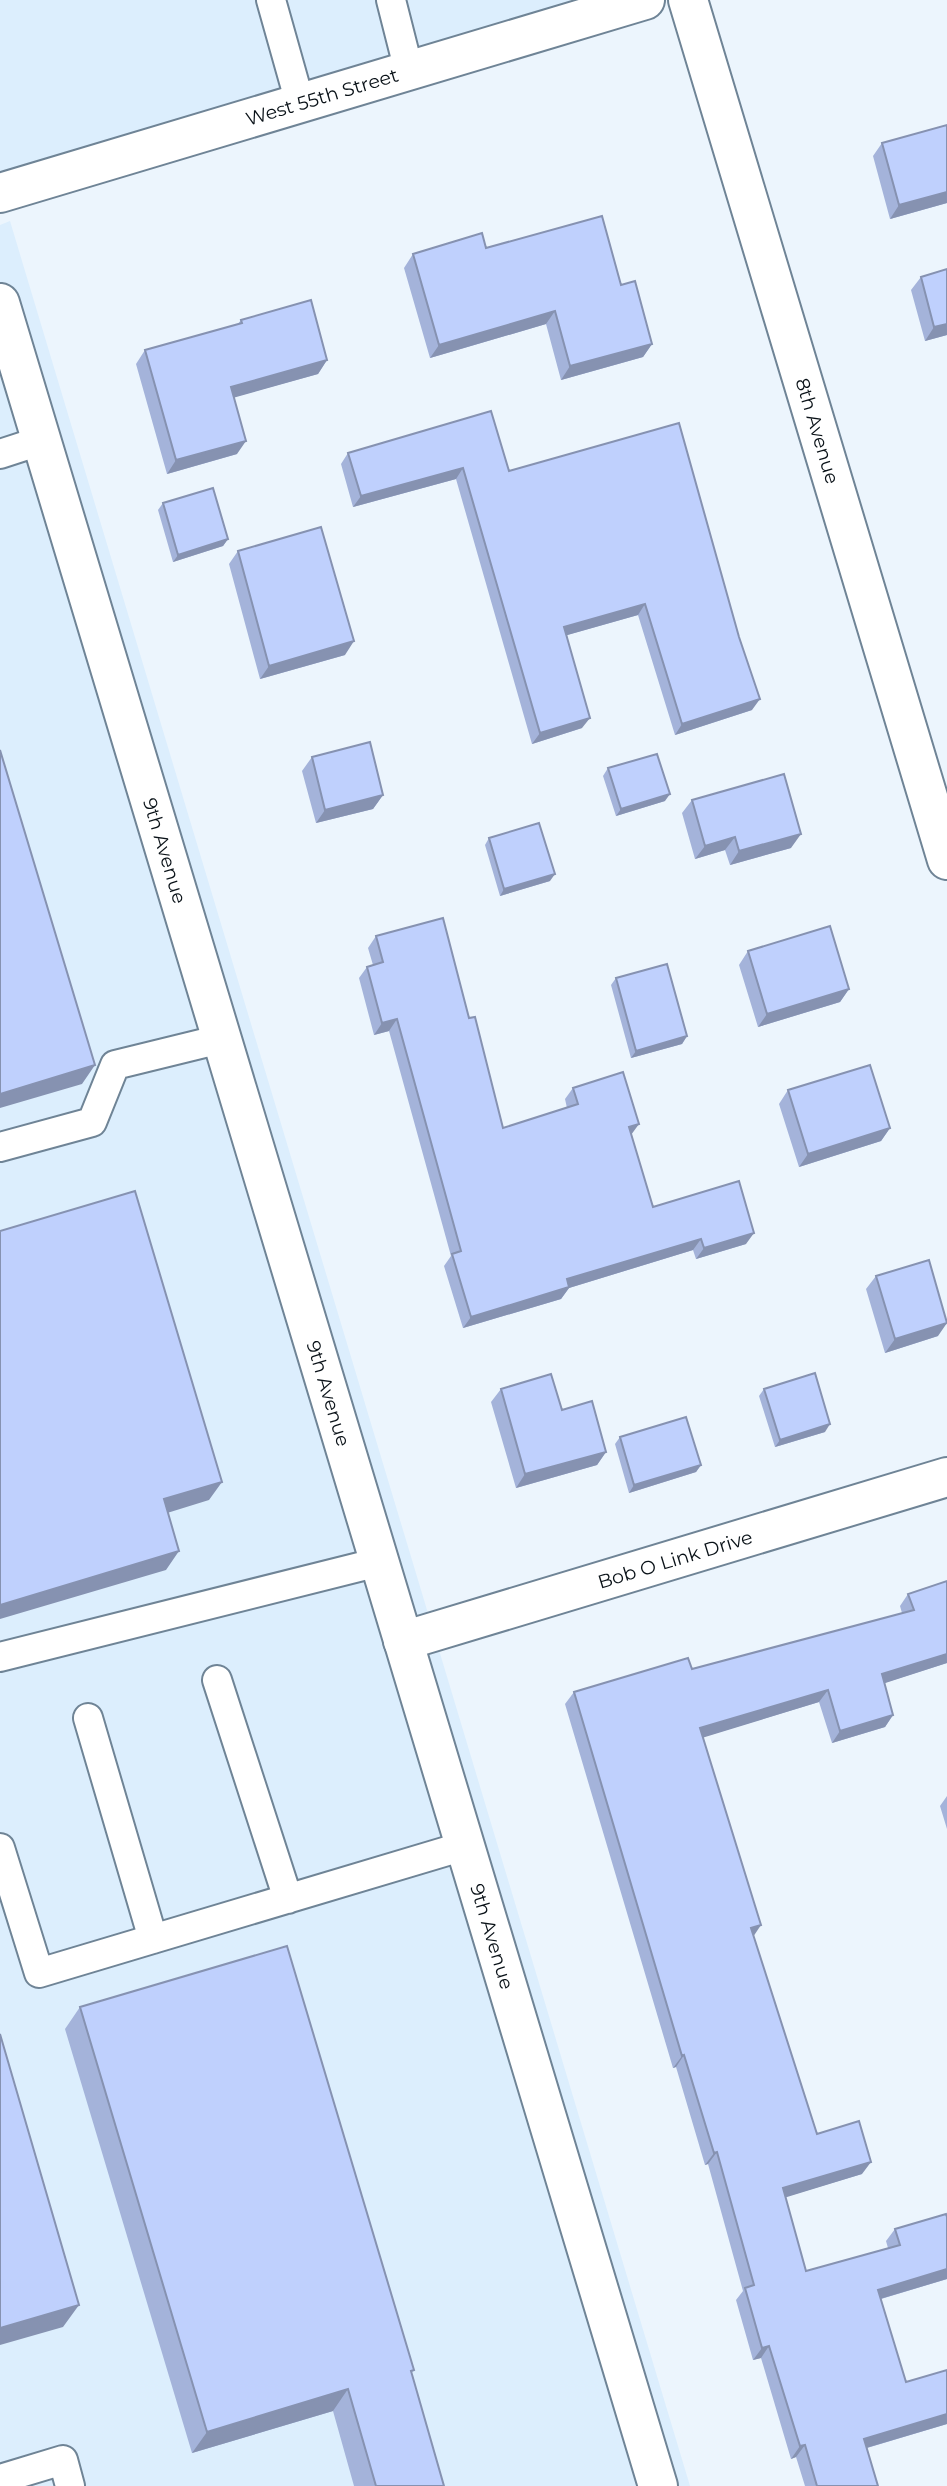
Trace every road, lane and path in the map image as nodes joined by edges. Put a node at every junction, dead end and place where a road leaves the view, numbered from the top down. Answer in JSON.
{"nodes":[{"id":1,"x":271,"y":0,"type":"edge"},
{"id":2,"x":391,"y":0,"type":"edge"},
{"id":3,"x":645,"y":0,"type":"edge"},
{"id":4,"x":688,"y":0,"type":"edge"},
{"id":5,"x":596,"y":7,"type":"edge"},
{"id":6,"x":410,"y":71,"type":"junction"},
{"id":7,"x":300,"y":103,"type":"junction"},
{"id":8,"x":0,"y":193,"type":"edge"},
{"id":9,"x":0,"y":303,"type":"edge"},
{"id":10,"x":43,"y":440,"type":"junction"},
{"id":11,"x":0,"y":454,"type":"edge"},
{"id":12,"x":947,"y":860,"type":"edge"},
{"id":13,"x":221,"y":1039,"type":"junction"},
{"id":14,"x":0,"y":1147,"type":"edge"},
{"id":15,"x":947,"y":1477,"type":"edge"},
{"id":16,"x":379,"y":1562,"type":"junction"},
{"id":17,"x":402,"y":1641,"type":"junction"},
{"id":18,"x":0,"y":1657,"type":"edge"},
{"id":19,"x":217,"y":1680,"type":"dead end"},
{"id":20,"x":88,"y":1718,"type":"dead end"},
{"id":21,"x":464,"y":1846,"type":"junction"},
{"id":22,"x":0,"y":1848,"type":"edge"},
{"id":23,"x":288,"y":1899,"type":"junction"},
{"id":24,"x":153,"y":1939,"type":"junction"},
{"id":25,"x":0,"y":2479,"type":"edge"},
{"id":26,"x":70,"y":2486,"type":"edge"},
{"id":27,"x":658,"y":2486,"type":"edge"}],
"edges":[{"from":1,"to":7,"type":"lane"},
{"from":2,"to":6,"type":"lane"},
{"from":3,"to":5,"type":"street","name":"West 55th Street"},
{"from":4,"to":12,"type":"street","name":"8th Avenue"},
{"from":5,"to":6,"type":"street","name":"West 55th Street"},
{"from":6,"to":7,"type":"street","name":"West 55th Street"},
{"from":7,"to":8,"type":"street","name":"West 55th Street"},
{"from":9,"to":10,"type":"street","name":"9th Avenue"},
{"from":10,"to":11,"type":"lane"},
{"from":10,"to":13,"type":"street","name":"9th Avenue"},
{"from":13,"to":14,"type":"lane"},
{"from":13,"to":16,"type":"street","name":"9th Avenue"},
{"from":15,"to":17,"type":"street","name":"Bob O Link Drive"},
{"from":16,"to":17,"type":"street","name":"9th Avenue"},
{"from":16,"to":18,"type":"lane"},
{"from":17,"to":21,"type":"street","name":"9th Avenue"},
{"from":19,"to":23,"type":"lane"},
{"from":20,"to":24,"type":"lane"},
{"from":21,"to":23,"type":"lane"},
{"from":21,"to":27,"type":"street","name":"9th Avenue"},
{"from":22,"to":24,"type":"lane"},
{"from":23,"to":24,"type":"lane"},
{"from":25,"to":26,"type":"lane"}]}
